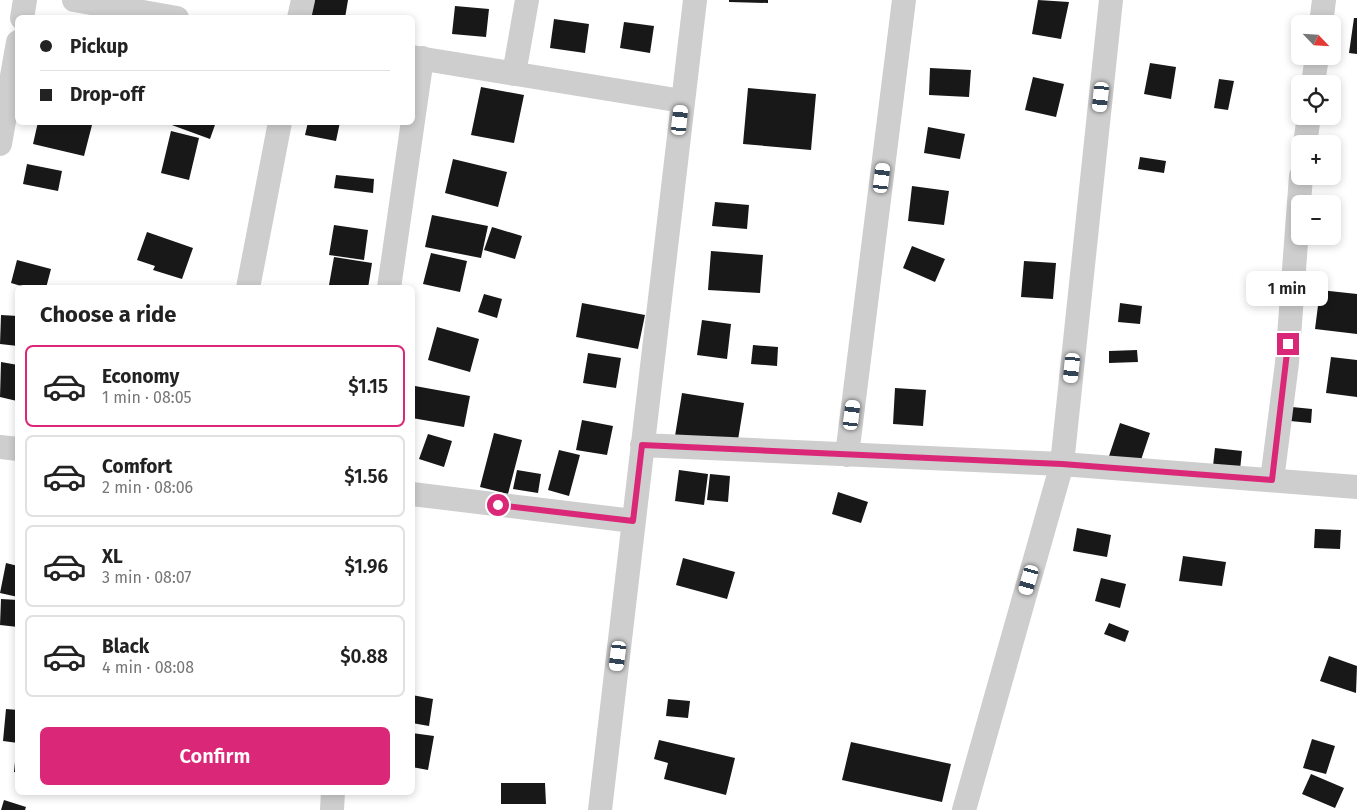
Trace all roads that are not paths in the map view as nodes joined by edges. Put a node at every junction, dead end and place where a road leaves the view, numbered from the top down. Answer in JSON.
{"nodes":[{"id":1,"x":25,"y":0,"type":"edge"},
{"id":2,"x":74,"y":0,"type":"edge"},
{"id":3,"x":303,"y":0,"type":"edge"},
{"id":4,"x":527,"y":0,"type":"edge"},
{"id":5,"x":695,"y":0,"type":"edge"},
{"id":6,"x":904,"y":0,"type":"edge"},
{"id":7,"x":1111,"y":0,"type":"edge"},
{"id":8,"x":1324,"y":0,"type":"edge"},
{"id":9,"x":22,"y":15,"type":"edge"},
{"id":10,"x":160,"y":15,"type":"edge"},
{"id":11,"x":300,"y":15,"type":"edge"},
{"id":12,"x":1322,"y":15,"type":"edge"},
{"id":13,"x":417,"y":58,"type":"edge"},
{"id":14,"x":15,"y":59,"type":"edge"},
{"id":15,"x":415,"y":74,"type":"edge"},
{"id":16,"x":514,"y":74,"type":"junction"},
{"id":17,"x":682,"y":101,"type":"junction"},
{"id":18,"x":279,"y":125,"type":"edge"},
{"id":19,"x":409,"y":125,"type":"edge"},
{"id":20,"x":0,"y":144,"type":"edge"},
{"id":21,"x":1300,"y":185,"type":"edge"},
{"id":22,"x":249,"y":285,"type":"edge"},
{"id":23,"x":389,"y":285,"type":"edge"},
{"id":24,"x":642,"y":445,"type":"junction"},
{"id":25,"x":0,"y":447,"type":"edge"},
{"id":26,"x":15,"y":449,"type":"edge"},
{"id":27,"x":847,"y":455,"type":"junction"},
{"id":28,"x":1062,"y":464,"type":"junction"},
{"id":29,"x":1272,"y":480,"type":"junction"},
{"id":30,"x":1357,"y":487,"type":"edge"},
{"id":31,"x":415,"y":494,"type":"edge"},
{"id":32,"x":633,"y":521,"type":"junction"},
{"id":33,"x":333,"y":795,"type":"edge"},
{"id":34,"x":332,"y":810,"type":"edge"},
{"id":35,"x":600,"y":810,"type":"edge"},
{"id":36,"x":964,"y":810,"type":"edge"}],
"edges":[{"from":1,"to":9,"type":"street"},
{"from":2,"to":10,"type":"street"},
{"from":3,"to":11,"type":"street"},
{"from":4,"to":16,"type":"street"},
{"from":5,"to":17,"type":"street"},
{"from":6,"to":27,"type":"street"},
{"from":7,"to":28,"type":"street"},
{"from":8,"to":12,"type":"street"},
{"from":13,"to":15,"type":"street"},
{"from":13,"to":16,"type":"street"},
{"from":14,"to":20,"type":"street"},
{"from":16,"to":17,"type":"street"},
{"from":17,"to":24,"type":"street"},
{"from":18,"to":22,"type":"street"},
{"from":19,"to":23,"type":"street"},
{"from":21,"to":29,"type":"street"},
{"from":24,"to":27,"type":"street"},
{"from":24,"to":32,"type":"street"},
{"from":25,"to":26,"type":"street"},
{"from":27,"to":28,"type":"street"},
{"from":28,"to":29,"type":"street"},
{"from":28,"to":36,"type":"street"},
{"from":29,"to":30,"type":"street"},
{"from":31,"to":32,"type":"street"},
{"from":32,"to":35,"type":"street"},
{"from":33,"to":34,"type":"street"}]}
